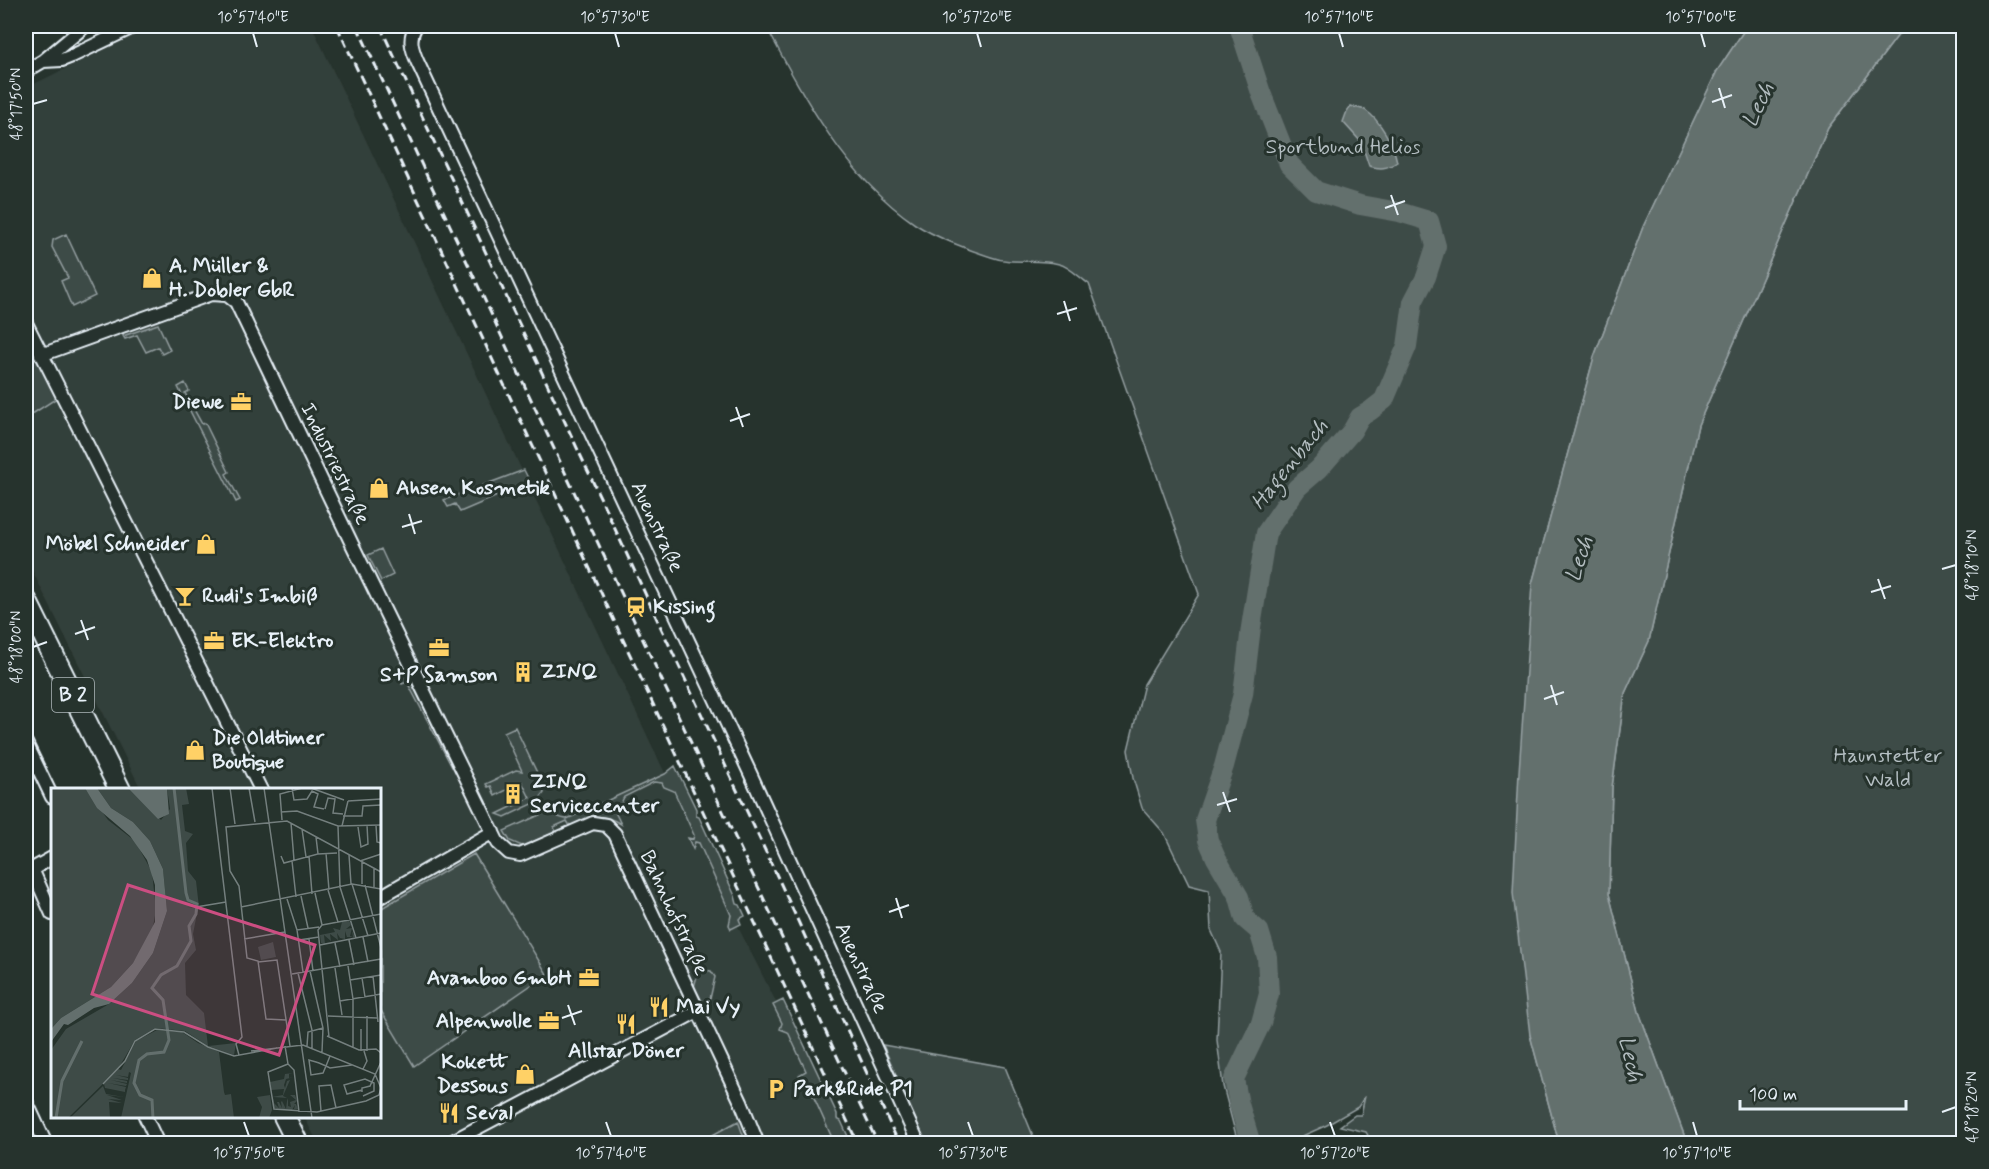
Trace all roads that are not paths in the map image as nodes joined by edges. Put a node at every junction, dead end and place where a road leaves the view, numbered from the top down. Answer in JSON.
{"nodes":[{"id":1,"x":85,"y":26,"type":"edge"},
{"id":2,"x":135,"y":26,"type":"edge"},
{"id":3,"x":416,"y":26,"type":"edge"},
{"id":4,"x":43,"y":61,"type":"junction"},
{"id":5,"x":26,"y":71,"type":"edge"},
{"id":6,"x":26,"y":323,"type":"edge"},
{"id":7,"x":42,"y":355,"type":"junction"},
{"id":8,"x":26,"y":600,"type":"edge"},
{"id":9,"x":26,"y":743,"type":"edge"},
{"id":10,"x":120,"y":788,"type":"edge"},
{"id":11,"x":260,"y":788,"type":"edge"},
{"id":12,"x":51,"y":795,"type":"edge"},
{"id":13,"x":492,"y":831,"type":"junction"},
{"id":14,"x":51,"y":859,"type":"edge"},
{"id":15,"x":29,"y":871,"type":"edge"},
{"id":16,"x":381,"y":896,"type":"edge"},
{"id":17,"x":51,"y":912,"type":"edge"},
{"id":18,"x":698,"y":1011,"type":"junction"},
{"id":19,"x":26,"y":1101,"type":"edge"},
{"id":20,"x":146,"y":1118,"type":"edge"},
{"id":21,"x":285,"y":1118,"type":"edge"},
{"id":22,"x":46,"y":1143,"type":"edge"},
{"id":23,"x":158,"y":1143,"type":"edge"},
{"id":24,"x":298,"y":1143,"type":"edge"},
{"id":25,"x":447,"y":1143,"type":"edge"},
{"id":26,"x":758,"y":1143,"type":"edge"},
{"id":27,"x":919,"y":1143,"type":"edge"}],
"edges":[{"from":1,"to":4,"type":"street"},
{"from":2,"to":4,"type":"street"},
{"from":3,"to":27,"type":"street","name":"Auenstraße"},
{"from":4,"to":5,"type":"street"},
{"from":6,"to":7,"type":"street"},
{"from":7,"to":11,"type":"street"},
{"from":7,"to":13,"type":"street","name":"Industriestraße"},
{"from":8,"to":10,"type":"main road","number":"B 2"},
{"from":9,"to":12,"type":"street"},
{"from":13,"to":16,"type":"street"},
{"from":13,"to":18,"type":"street","name":"Bahnhofstraße"},
{"from":14,"to":15,"type":"street"},
{"from":15,"to":17,"type":"street"},
{"from":18,"to":25,"type":"street"},
{"from":18,"to":26,"type":"street","name":"Bahnhofstraße"},
{"from":19,"to":22,"type":"street"},
{"from":20,"to":23,"type":"street"},
{"from":21,"to":24,"type":"main road"}]}
